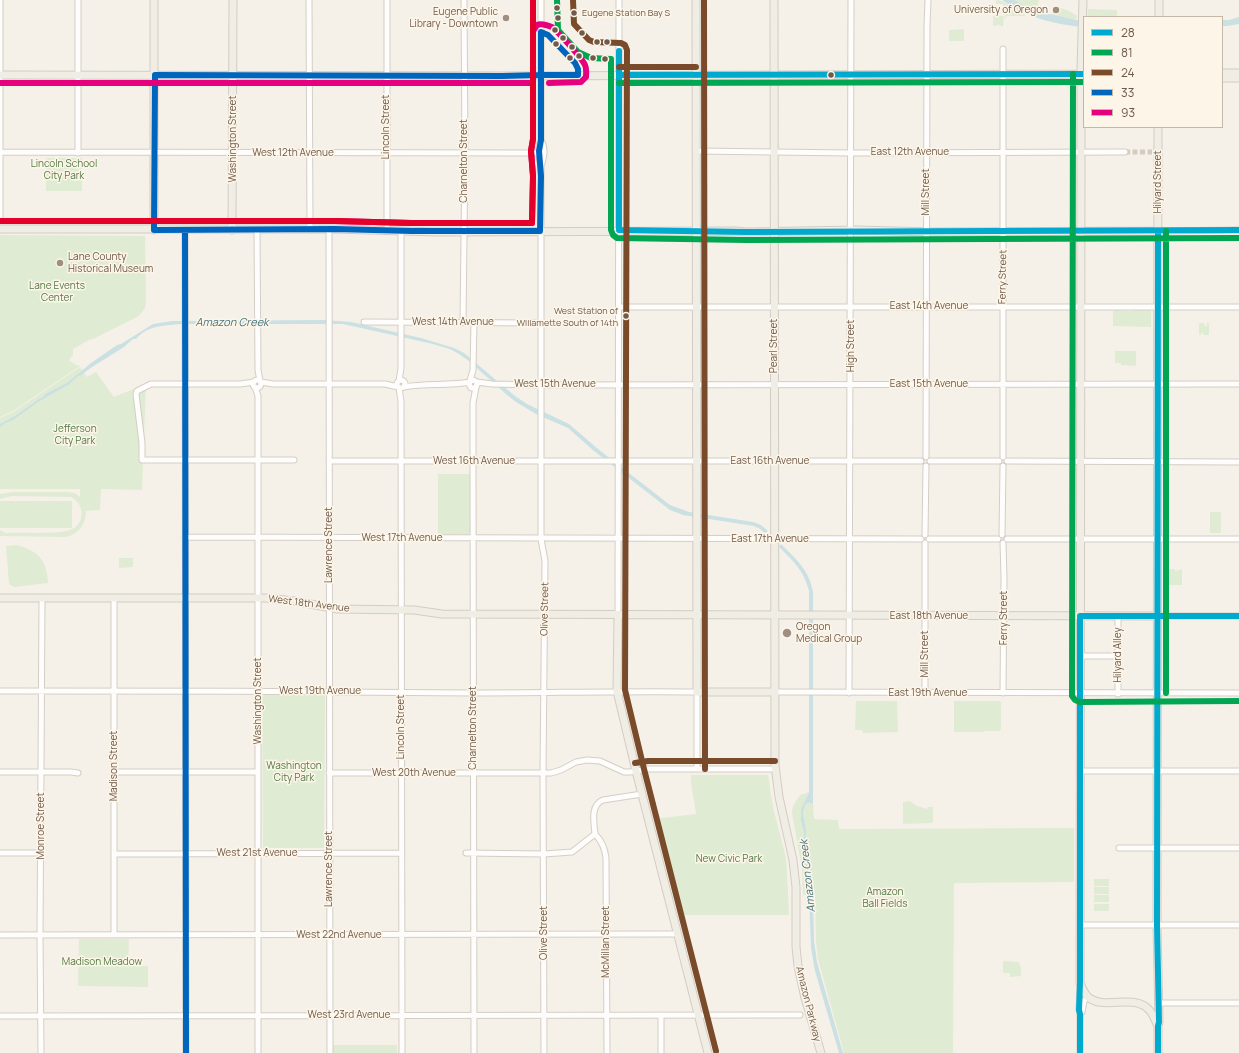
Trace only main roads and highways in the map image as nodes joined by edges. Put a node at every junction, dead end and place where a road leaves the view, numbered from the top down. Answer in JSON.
{"nodes":[{"id":1,"x":154,"y":0,"type":"edge"},
{"id":2,"x":233,"y":0,"type":"edge"},
{"id":3,"x":696,"y":0,"type":"edge"},
{"id":4,"x":774,"y":0,"type":"edge"},
{"id":5,"x":1083,"y":0,"type":"edge"},
{"id":6,"x":1159,"y":0,"type":"edge"},
{"id":7,"x":1159,"y":16,"type":"edge"},
{"id":8,"x":1223,"y":73,"type":"edge"},
{"id":9,"x":1239,"y":73,"type":"edge"},
{"id":10,"x":0,"y":74,"type":"edge"},
{"id":11,"x":1083,"y":74,"type":"edge"},
{"id":12,"x":155,"y":75,"type":"junction"},
{"id":13,"x":233,"y":75,"type":"junction"},
{"id":14,"x":696,"y":75,"type":"junction"},
{"id":15,"x":774,"y":75,"type":"junction"},
{"id":16,"x":1223,"y":78,"type":"edge"},
{"id":17,"x":1239,"y":78,"type":"edge"},
{"id":18,"x":1158,"y":128,"type":"edge"},
{"id":19,"x":0,"y":229,"type":"edge"},
{"id":20,"x":154,"y":230,"type":"junction"},
{"id":21,"x":232,"y":230,"type":"junction"},
{"id":22,"x":696,"y":231,"type":"junction"},
{"id":23,"x":1081,"y":231,"type":"junction"},
{"id":24,"x":1158,"y":231,"type":"junction"},
{"id":25,"x":774,"y":232,"type":"junction"},
{"id":26,"x":0,"y":598,"type":"edge"},
{"id":27,"x":618,"y":615,"type":"junction"},
{"id":28,"x":697,"y":615,"type":"junction"},
{"id":29,"x":774,"y":615,"type":"junction"},
{"id":30,"x":1080,"y":616,"type":"junction"},
{"id":31,"x":1158,"y":616,"type":"junction"},
{"id":32,"x":775,"y":692,"type":"junction"},
{"id":33,"x":1132,"y":1002,"type":"junction"},
{"id":34,"x":1158,"y":1003,"type":"junction"},
{"id":35,"x":1158,"y":1026,"type":"junction"},
{"id":36,"x":708,"y":1053,"type":"edge"},
{"id":37,"x":821,"y":1053,"type":"edge"},
{"id":38,"x":1158,"y":1053,"type":"edge"}],
"edges":[{"from":1,"to":12,"type":"main road"},
{"from":2,"to":13,"type":"main road","name":"Washington Street"},
{"from":3,"to":14,"type":"main road"},
{"from":4,"to":15,"type":"main road","name":"Pearl Street"},
{"from":5,"to":11,"type":"main road"},
{"from":6,"to":7,"type":"main road"},
{"from":8,"to":9,"type":"main road"},
{"from":10,"to":12,"type":"main road"},
{"from":11,"to":15,"type":"main road"},
{"from":11,"to":23,"type":"main road"},
{"from":12,"to":13,"type":"main road"},
{"from":12,"to":20,"type":"main road"},
{"from":13,"to":14,"type":"main road"},
{"from":13,"to":21,"type":"main road","name":"Washington Street"},
{"from":14,"to":15,"type":"main road"},
{"from":14,"to":22,"type":"main road"},
{"from":15,"to":25,"type":"main road","name":"Pearl Street"},
{"from":16,"to":17,"type":"main road"},
{"from":18,"to":24,"type":"main road","name":"Hilyard Street"},
{"from":19,"to":20,"type":"main road"},
{"from":20,"to":21,"type":"main road"},
{"from":21,"to":22,"type":"main road"},
{"from":22,"to":25,"type":"main road"},
{"from":22,"to":28,"type":"main road"},
{"from":23,"to":24,"type":"main road"},
{"from":23,"to":25,"type":"main road"},
{"from":23,"to":30,"type":"main road"},
{"from":24,"to":31,"type":"main road","name":"Hilyard Street"},
{"from":25,"to":29,"type":"main road","name":"Pearl Street"},
{"from":26,"to":27,"type":"main road","name":"West 18th Avenue"},
{"from":27,"to":28,"type":"main road","name":"East 18th Avenue"},
{"from":27,"to":36,"type":"main road"},
{"from":28,"to":29,"type":"main road","name":"East 18th Avenue"},
{"from":28,"to":32,"type":"main road","name":"East 19th Avenue"},
{"from":29,"to":30,"type":"main road","name":"East 18th Avenue"},
{"from":29,"to":32,"type":"main road","name":"Pearl Street"},
{"from":30,"to":31,"type":"main road","name":"East 18th Avenue"},
{"from":30,"to":33,"type":"main road"},
{"from":31,"to":34,"type":"main road","name":"Hilyard Street"},
{"from":32,"to":37,"type":"main road","name":"Amazon Parkway"},
{"from":33,"to":34,"type":"main road"},
{"from":33,"to":35,"type":"main road"},
{"from":34,"to":35,"type":"main road","name":"Hilyard Street"},
{"from":35,"to":38,"type":"main road","name":"Hilyard Street"}]}
